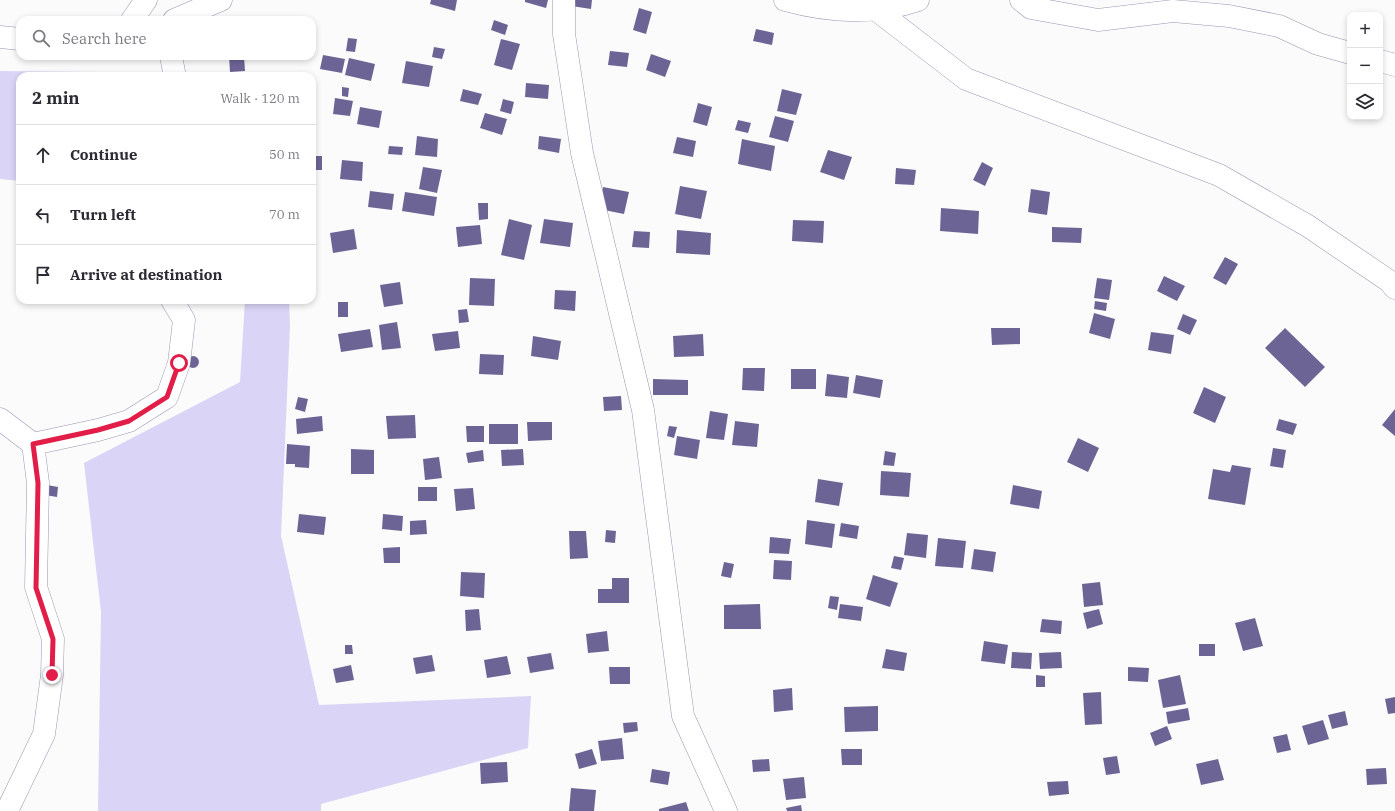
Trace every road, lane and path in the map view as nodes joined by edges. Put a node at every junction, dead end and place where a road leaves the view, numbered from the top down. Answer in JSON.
{"nodes":[{"id":1,"x":146,"y":0,"type":"edge"},
{"id":2,"x":221,"y":0,"type":"edge"},
{"id":3,"x":564,"y":0,"type":"edge"},
{"id":4,"x":785,"y":0,"type":"edge"},
{"id":5,"x":918,"y":0,"type":"edge"},
{"id":6,"x":1021,"y":0,"type":"edge"},
{"id":7,"x":875,"y":9,"type":"junction"},
{"id":8,"x":135,"y":16,"type":"edge"},
{"id":9,"x":183,"y":16,"type":"edge"},
{"id":10,"x":0,"y":37,"type":"edge"},
{"id":11,"x":16,"y":39,"type":"edge"},
{"id":12,"x":1347,"y":52,"type":"edge"},
{"id":13,"x":1383,"y":62,"type":"edge"},
{"id":14,"x":1395,"y":65,"type":"edge"},
{"id":15,"x":1395,"y":288,"type":"edge"},
{"id":16,"x":174,"y":304,"type":"edge"},
{"id":17,"x":0,"y":419,"type":"edge"},
{"id":18,"x":33,"y":444,"type":"junction"},
{"id":19,"x":7,"y":811,"type":"edge"},
{"id":20,"x":726,"y":811,"type":"edge"}],
"edges":[{"from":1,"to":8,"type":"street"},
{"from":2,"to":9,"type":"street"},
{"from":3,"to":20,"type":"street"},
{"from":4,"to":7,"type":"street"},
{"from":5,"to":7,"type":"street"},
{"from":6,"to":12,"type":"street"},
{"from":7,"to":15,"type":"street"},
{"from":10,"to":11,"type":"street"},
{"from":13,"to":14,"type":"street"},
{"from":16,"to":18,"type":"street"},
{"from":17,"to":18,"type":"street"},
{"from":18,"to":19,"type":"street"}]}
